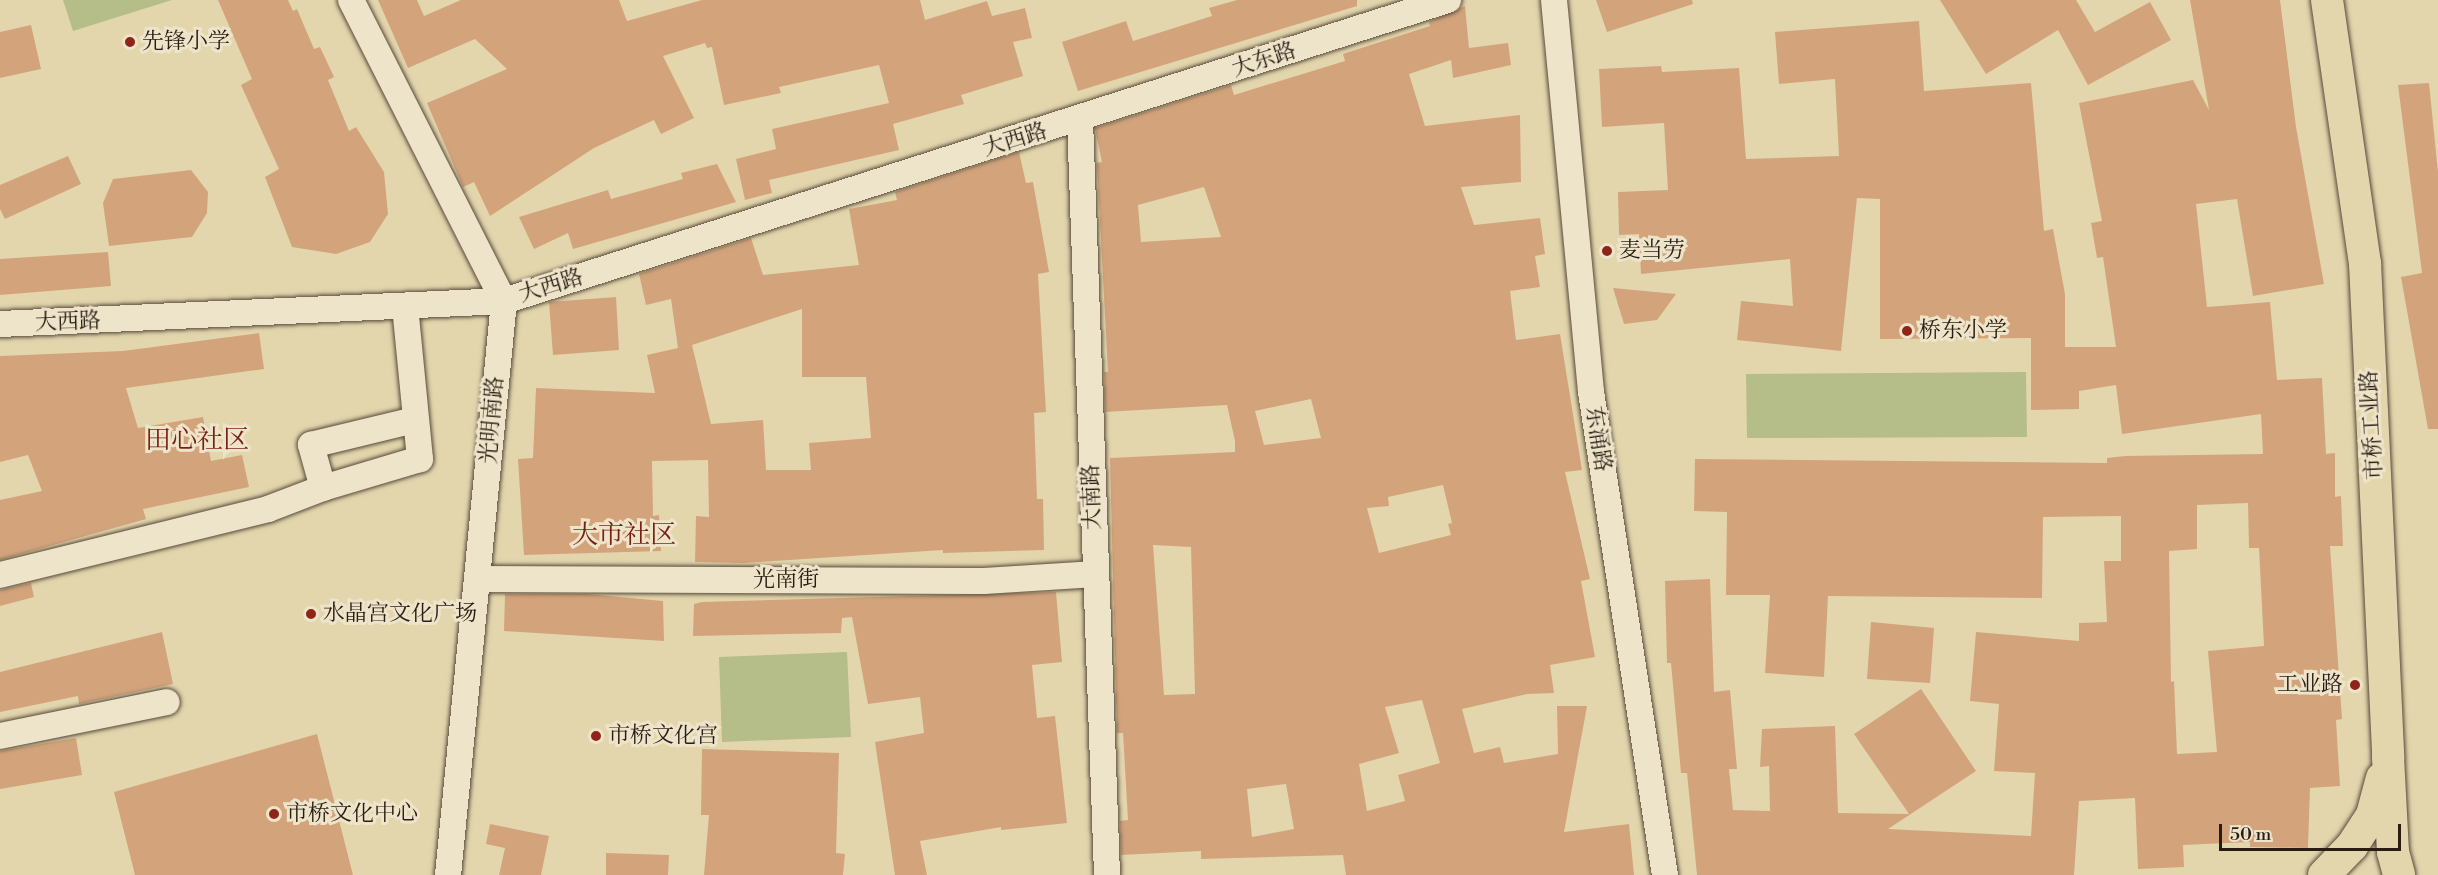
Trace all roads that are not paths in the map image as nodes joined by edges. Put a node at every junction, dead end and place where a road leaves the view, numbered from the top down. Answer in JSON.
{"nodes":[{"id":1,"x":351,"y":0,"type":"edge"},
{"id":2,"x":1448,"y":0,"type":"edge"},
{"id":3,"x":1554,"y":0,"type":"edge"},
{"id":4,"x":2327,"y":0,"type":"edge"},
{"id":5,"x":1080,"y":120,"type":"junction"},
{"id":6,"x":504,"y":301,"type":"junction"},
{"id":7,"x":405,"y":306,"type":"junction"},
{"id":8,"x":0,"y":324,"type":"edge"},
{"id":9,"x":414,"y":420,"type":"junction"},
{"id":10,"x":322,"y":488,"type":"junction"},
{"id":11,"x":1096,"y":574,"type":"junction"},
{"id":12,"x":0,"y":575,"type":"edge"},
{"id":13,"x":477,"y":579,"type":"junction"},
{"id":14,"x":167,"y":702,"type":"dead end"},
{"id":15,"x":0,"y":736,"type":"edge"},
{"id":16,"x":2388,"y":757,"type":"junction"},
{"id":17,"x":2394,"y":867,"type":"edge"},
{"id":18,"x":448,"y":875,"type":"edge"},
{"id":19,"x":1107,"y":875,"type":"edge"},
{"id":20,"x":1665,"y":875,"type":"edge"},
{"id":21,"x":2324,"y":875,"type":"edge"}],
"edges":[{"from":1,"to":6,"type":"street"},
{"from":2,"to":5,"type":"street","name":"大东路"},
{"from":3,"to":20,"type":"street","name":"东涌路"},
{"from":4,"to":16,"type":"main road","name":"市桥工业路"},
{"from":5,"to":6,"type":"street","name":"大西路"},
{"from":5,"to":11,"type":"street","name":"大南路"},
{"from":6,"to":7,"type":"street","name":"大西路"},
{"from":6,"to":13,"type":"street","name":"光明南路"},
{"from":7,"to":8,"type":"street","name":"大西路"},
{"from":7,"to":9,"type":"street"},
{"from":9,"to":10,"type":"street"},
{"from":9,"to":10,"type":"street"},
{"from":10,"to":12,"type":"street"},
{"from":11,"to":13,"type":"street","name":"光南街"},
{"from":11,"to":19,"type":"street","name":"大南路"},
{"from":13,"to":18,"type":"street","name":"光明南路"},
{"from":14,"to":15,"type":"street"},
{"from":16,"to":17,"type":"main road","name":"市桥工业路"},
{"from":16,"to":21,"type":"main road"}]}
